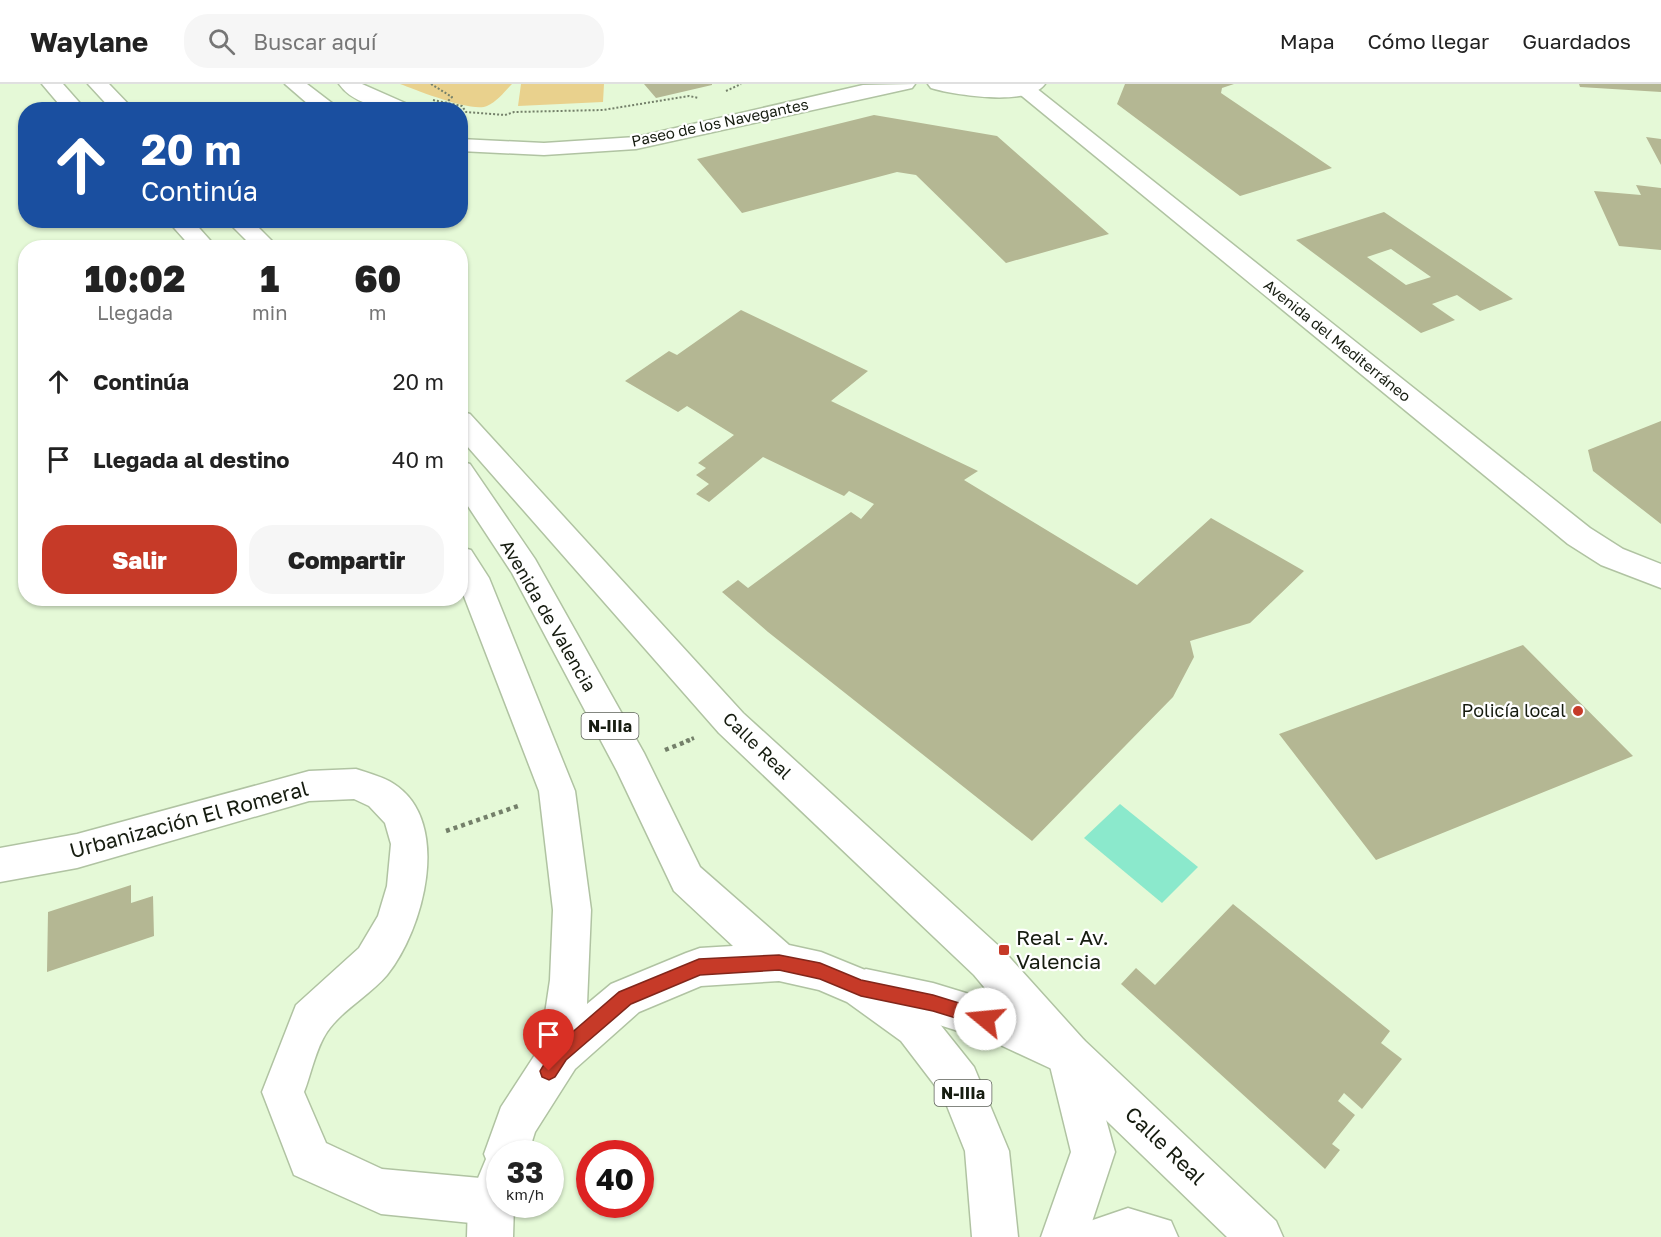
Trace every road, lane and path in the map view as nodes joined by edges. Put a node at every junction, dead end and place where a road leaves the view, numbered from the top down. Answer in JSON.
{"nodes":[{"id":1,"x":52,"y":84,"type":"edge"},
{"id":2,"x":98,"y":84,"type":"edge"},
{"id":3,"x":295,"y":84,"type":"edge"},
{"id":4,"x":349,"y":84,"type":"edge"},
{"id":5,"x":431,"y":84,"type":"edge"},
{"id":6,"x":741,"y":84,"type":"edge"},
{"id":7,"x":804,"y":84,"type":"edge"},
{"id":8,"x":905,"y":84,"type":"edge"},
{"id":9,"x":938,"y":84,"type":"edge"},
{"id":10,"x":1029,"y":86,"type":"edge"},
{"id":11,"x":726,"y":91,"type":"dead end"},
{"id":12,"x":706,"y":96,"type":"dead end"},
{"id":13,"x":431,"y":99,"type":"dead end"},
{"id":14,"x":69,"y":102,"type":"edge"},
{"id":15,"x":116,"y":102,"type":"edge"},
{"id":16,"x":318,"y":102,"type":"edge"},
{"id":17,"x":385,"y":102,"type":"edge"},
{"id":18,"x":443,"y":102,"type":"edge"},
{"id":19,"x":448,"y":102,"type":"edge"},
{"id":20,"x":468,"y":112,"type":"edge"},
{"id":21,"x":676,"y":113,"type":"dead end"},
{"id":22,"x":468,"y":145,"type":"edge"},
{"id":23,"x":186,"y":228,"type":"edge"},
{"id":24,"x":246,"y":228,"type":"edge"},
{"id":25,"x":198,"y":240,"type":"edge"},
{"id":26,"x":259,"y":240,"type":"edge"},
{"id":27,"x":468,"y":429,"type":"edge"},
{"id":28,"x":468,"y":483,"type":"edge"},
{"id":29,"x":468,"y":570,"type":"edge"},
{"id":30,"x":1661,"y":576,"type":"edge"},
{"id":31,"x":0,"y":865,"type":"edge"},
{"id":32,"x":779,"y":962,"type":"junction"},
{"id":33,"x":861,"y":988,"type":"junction"},
{"id":34,"x":560,"y":1054,"type":"junction"},
{"id":35,"x":1070,"y":1055,"type":"junction"},
{"id":36,"x":510,"y":1140,"type":"edge"},
{"id":37,"x":486,"y":1204,"type":"edge"},
{"id":38,"x":995,"y":1237,"type":"edge"},
{"id":39,"x":1064,"y":1237,"type":"edge"},
{"id":40,"x":1106,"y":1237,"type":"edge"},
{"id":41,"x":1155,"y":1237,"type":"edge"},
{"id":42,"x":1260,"y":1237,"type":"edge"}],
"edges":[{"from":1,"to":14,"type":"main road"},
{"from":2,"to":15,"type":"main road"},
{"from":3,"to":16,"type":"main road"},
{"from":4,"to":17,"type":"main road"},
{"from":5,"to":19,"type":"path"},
{"from":6,"to":11,"type":"path"},
{"from":7,"to":21,"type":"main road","name":"Paseo de los Navegantes"},
{"from":8,"to":22,"type":"main road","name":"Paseo de los Navegantes"},
{"from":9,"to":10,"type":"main road"},
{"from":10,"to":30,"type":"main road","name":"Avenida del Mediterráneo"},
{"from":12,"to":20,"type":"path"},
{"from":13,"to":18,"type":"path"},
{"from":23,"to":25,"type":"main road"},
{"from":24,"to":26,"type":"main road"},
{"from":27,"to":35,"type":"main road","name":"Calle Real"},
{"from":28,"to":32,"type":"main road","name":"Avenida de Valencia","number":"N-IIIa"},
{"from":29,"to":34,"type":"main road","number":"N-IIIa"},
{"from":31,"to":37,"type":"main road","name":"Urbanización El Romeral"},
{"from":32,"to":33,"type":"main road","number":"N-IIIa"},
{"from":32,"to":34,"type":"main road","number":"N-IIIa"},
{"from":33,"to":35,"type":"main road","name":"Calle Real"},
{"from":33,"to":38,"type":"main road","number":"N-IIIa"},
{"from":34,"to":36,"type":"main road","number":"N-IIIa"},
{"from":35,"to":39,"type":"main road","name":"Calle Real"},
{"from":35,"to":42,"type":"main road","name":"Calle Real"},
{"from":40,"to":41,"type":"main road"}]}
